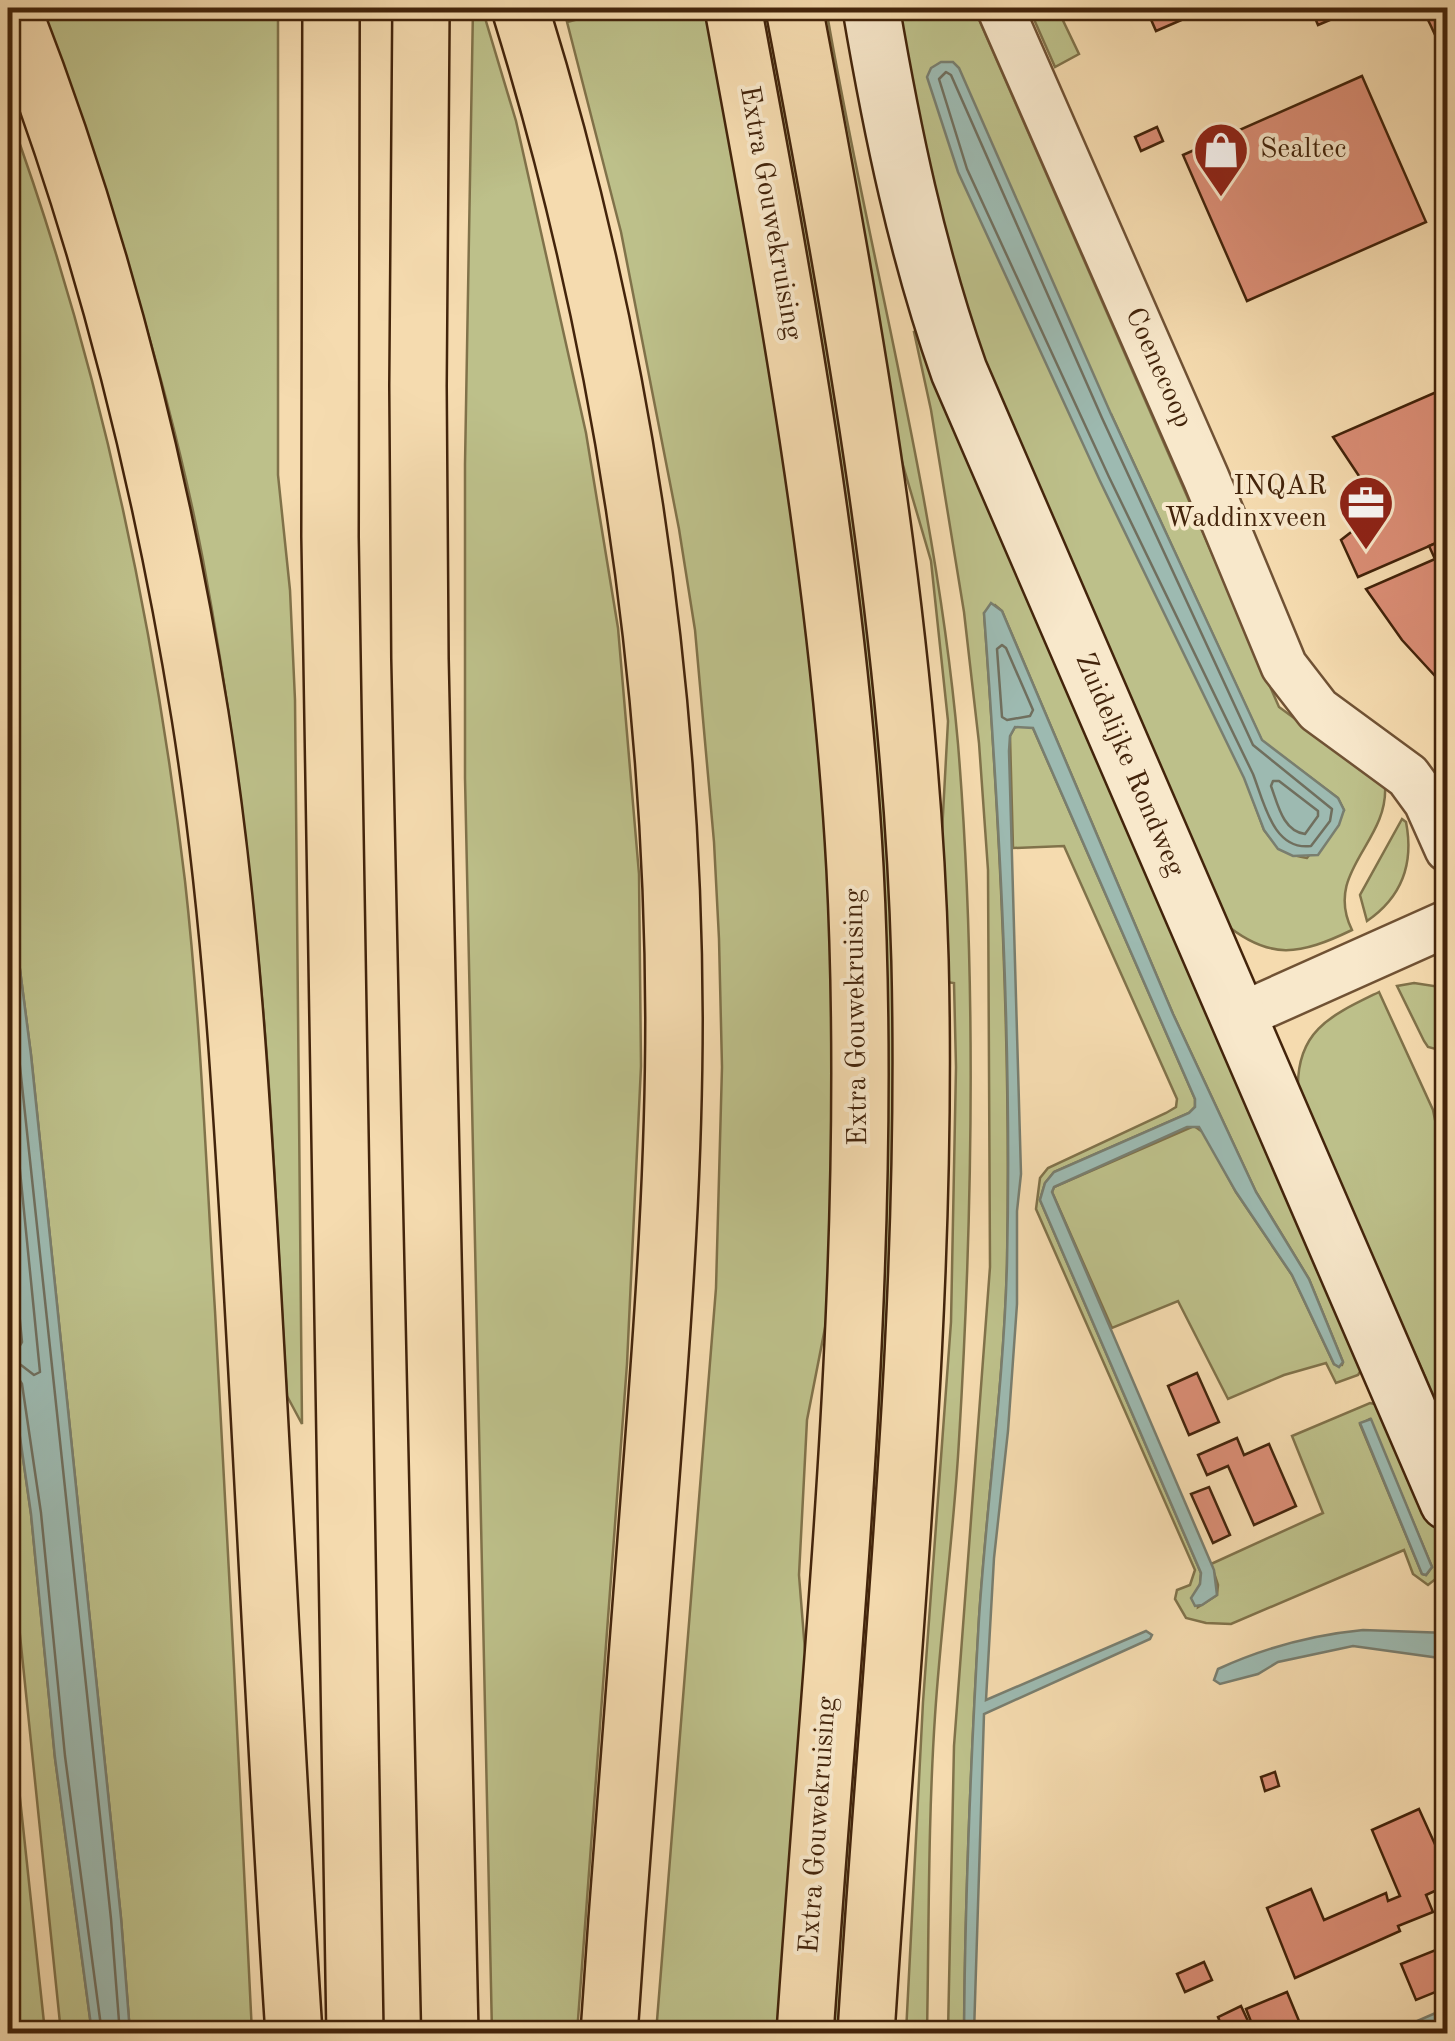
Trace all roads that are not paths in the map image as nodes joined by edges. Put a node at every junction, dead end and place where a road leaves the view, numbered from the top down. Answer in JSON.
{"nodes":[{"id":1,"x":12,"y":8,"type":"edge"},
{"id":2,"x":331,"y":8,"type":"edge"},
{"id":3,"x":422,"y":8,"type":"edge"},
{"id":4,"x":520,"y":8,"type":"edge"},
{"id":5,"x":733,"y":8,"type":"edge"},
{"id":6,"x":794,"y":8,"type":"edge"},
{"id":7,"x":870,"y":8,"type":"edge"},
{"id":8,"x":1000,"y":8,"type":"edge"},
{"id":9,"x":1448,"y":849,"type":"edge"},
{"id":10,"x":1448,"y":922,"type":"edge"},
{"id":11,"x":1238,"y":1017,"type":"junction"},
{"id":12,"x":1448,"y":1502,"type":"edge"},
{"id":13,"x":294,"y":2034,"type":"edge"},
{"id":14,"x":354,"y":2034,"type":"edge"},
{"id":15,"x":450,"y":2034,"type":"edge"},
{"id":16,"x":609,"y":2034,"type":"edge"},
{"id":17,"x":804,"y":2034,"type":"edge"},
{"id":18,"x":866,"y":2034,"type":"edge"}],
"edges":[{"from":1,"to":13,"type":"main road"},
{"from":2,"to":14,"type":"main road"},
{"from":3,"to":15,"type":"main road"},
{"from":4,"to":16,"type":"main road"},
{"from":5,"to":17,"type":"main road","name":"Extra Gouwekruising"},
{"from":6,"to":18,"type":"main road"},
{"from":7,"to":11,"type":"main road","name":"Zuidelijke Rondweg"},
{"from":8,"to":9,"type":"street","name":"Coenecoop"},
{"from":10,"to":11,"type":"street"},
{"from":11,"to":12,"type":"main road","name":"Zuidelijke Rondweg"}]}
